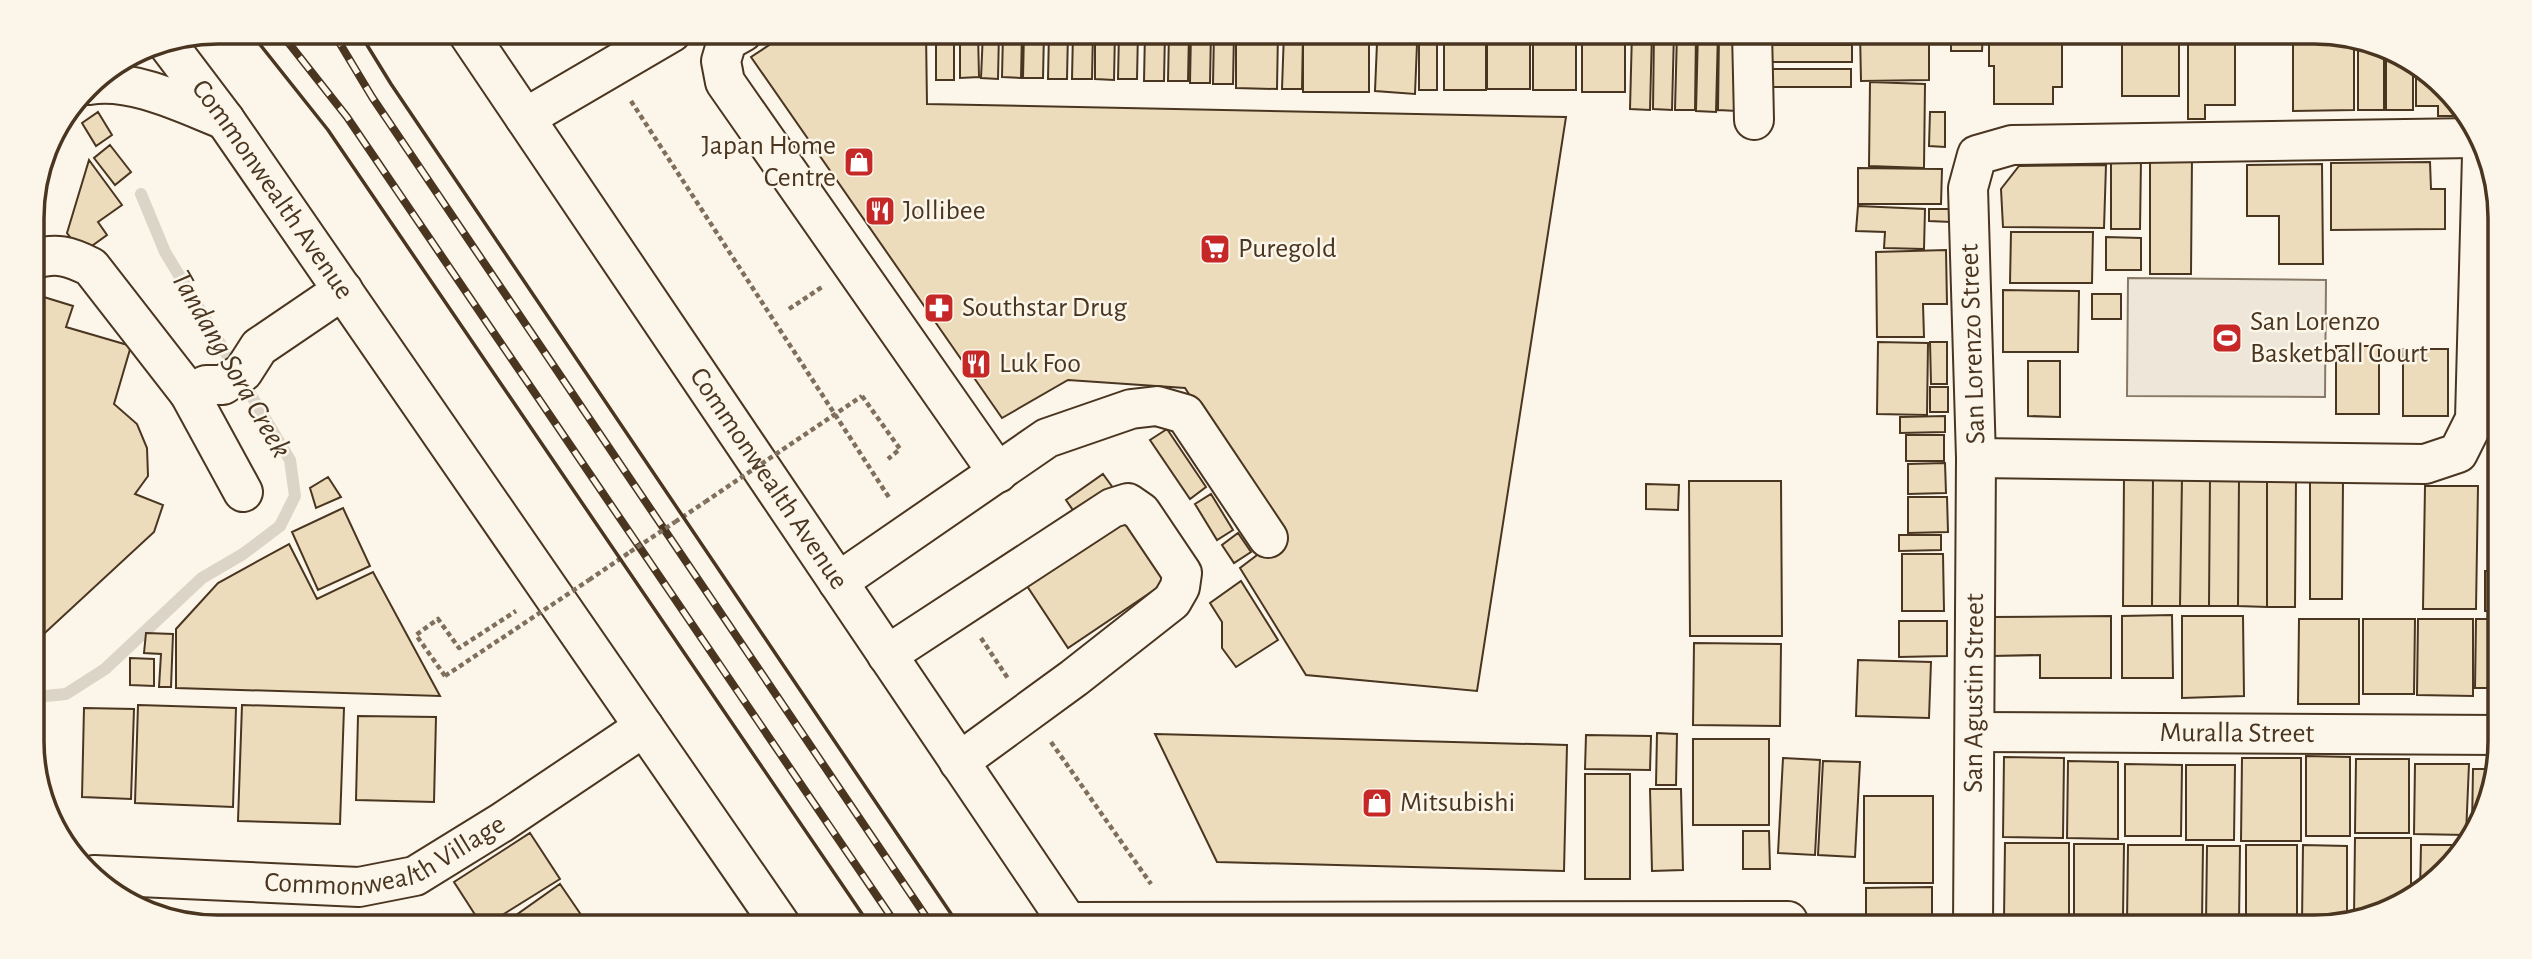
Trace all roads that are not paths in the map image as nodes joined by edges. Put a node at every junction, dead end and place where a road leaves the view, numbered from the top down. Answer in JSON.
{"nodes":[{"id":1,"x":475,"y":44,"type":"edge"},
{"id":2,"x":651,"y":44,"type":"edge"},
{"id":3,"x":726,"y":44,"type":"edge"},
{"id":4,"x":1752,"y":44,"type":"edge"},
{"id":5,"x":172,"y":50,"type":"edge"},
{"id":6,"x":108,"y":83,"type":"edge"},
{"id":7,"x":525,"y":118,"type":"junction"},
{"id":8,"x":225,"y":120,"type":"junction"},
{"id":9,"x":1754,"y":120,"type":"dead end"},
{"id":10,"x":2469,"y":138,"type":"edge"},
{"id":11,"x":2482,"y":172,"type":"edge"},
{"id":12,"x":44,"y":255,"type":"edge"},
{"id":13,"x":343,"y":290,"type":"junction"},
{"id":14,"x":222,"y":371,"type":"junction"},
{"id":15,"x":1976,"y":458,"type":"junction"},
{"id":16,"x":998,"y":472,"type":"junction"},
{"id":17,"x":243,"y":492,"type":"dead end"},
{"id":18,"x":1268,"y":538,"type":"dead end"},
{"id":19,"x":838,"y":582,"type":"junction"},
{"id":20,"x":887,"y":655,"type":"junction"},
{"id":21,"x":644,"y":727,"type":"junction"},
{"id":22,"x":1975,"y":732,"type":"junction"},
{"id":23,"x":2488,"y":735,"type":"edge"},
{"id":24,"x":959,"y":762,"type":"junction"},
{"id":25,"x":108,"y":876,"type":"edge"},
{"id":26,"x":774,"y":915,"type":"edge"},
{"id":27,"x":1062,"y":915,"type":"edge"},
{"id":28,"x":1973,"y":915,"type":"edge"}],
"edges":[{"from":1,"to":7,"type":"street","name":"Commonwealth Avenue"},
{"from":2,"to":7,"type":"street"},
{"from":3,"to":16,"type":"street"},
{"from":4,"to":9,"type":"street"},
{"from":5,"to":8,"type":"street","name":"Commonwealth Avenue"},
{"from":6,"to":8,"type":"street"},
{"from":7,"to":19,"type":"street","name":"Commonwealth Avenue"},
{"from":8,"to":13,"type":"street","name":"Commonwealth Avenue"},
{"from":10,"to":15,"type":"street","name":"San Lorenzo Street"},
{"from":11,"to":15,"type":"street","name":"San Lorenzo Street"},
{"from":12,"to":14,"type":"street"},
{"from":13,"to":14,"type":"street"},
{"from":13,"to":21,"type":"street","name":"Commonwealth Avenue"},
{"from":14,"to":17,"type":"street"},
{"from":15,"to":22,"type":"street","name":"San Agustin Street"},
{"from":16,"to":18,"type":"street"},
{"from":16,"to":19,"type":"street"},
{"from":19,"to":20,"type":"street","name":"Commonwealth Avenue"},
{"from":20,"to":24,"type":"street","name":"Commonwealth Avenue"},
{"from":20,"to":24,"type":"street"},
{"from":21,"to":25,"type":"street","name":"Commonwealth Village"},
{"from":21,"to":26,"type":"street","name":"Commonwealth Avenue"},
{"from":22,"to":23,"type":"street","name":"Muralla Street"},
{"from":22,"to":28,"type":"street","name":"San Agustin Street"},
{"from":24,"to":27,"type":"street","name":"Commonwealth Avenue"}]}
